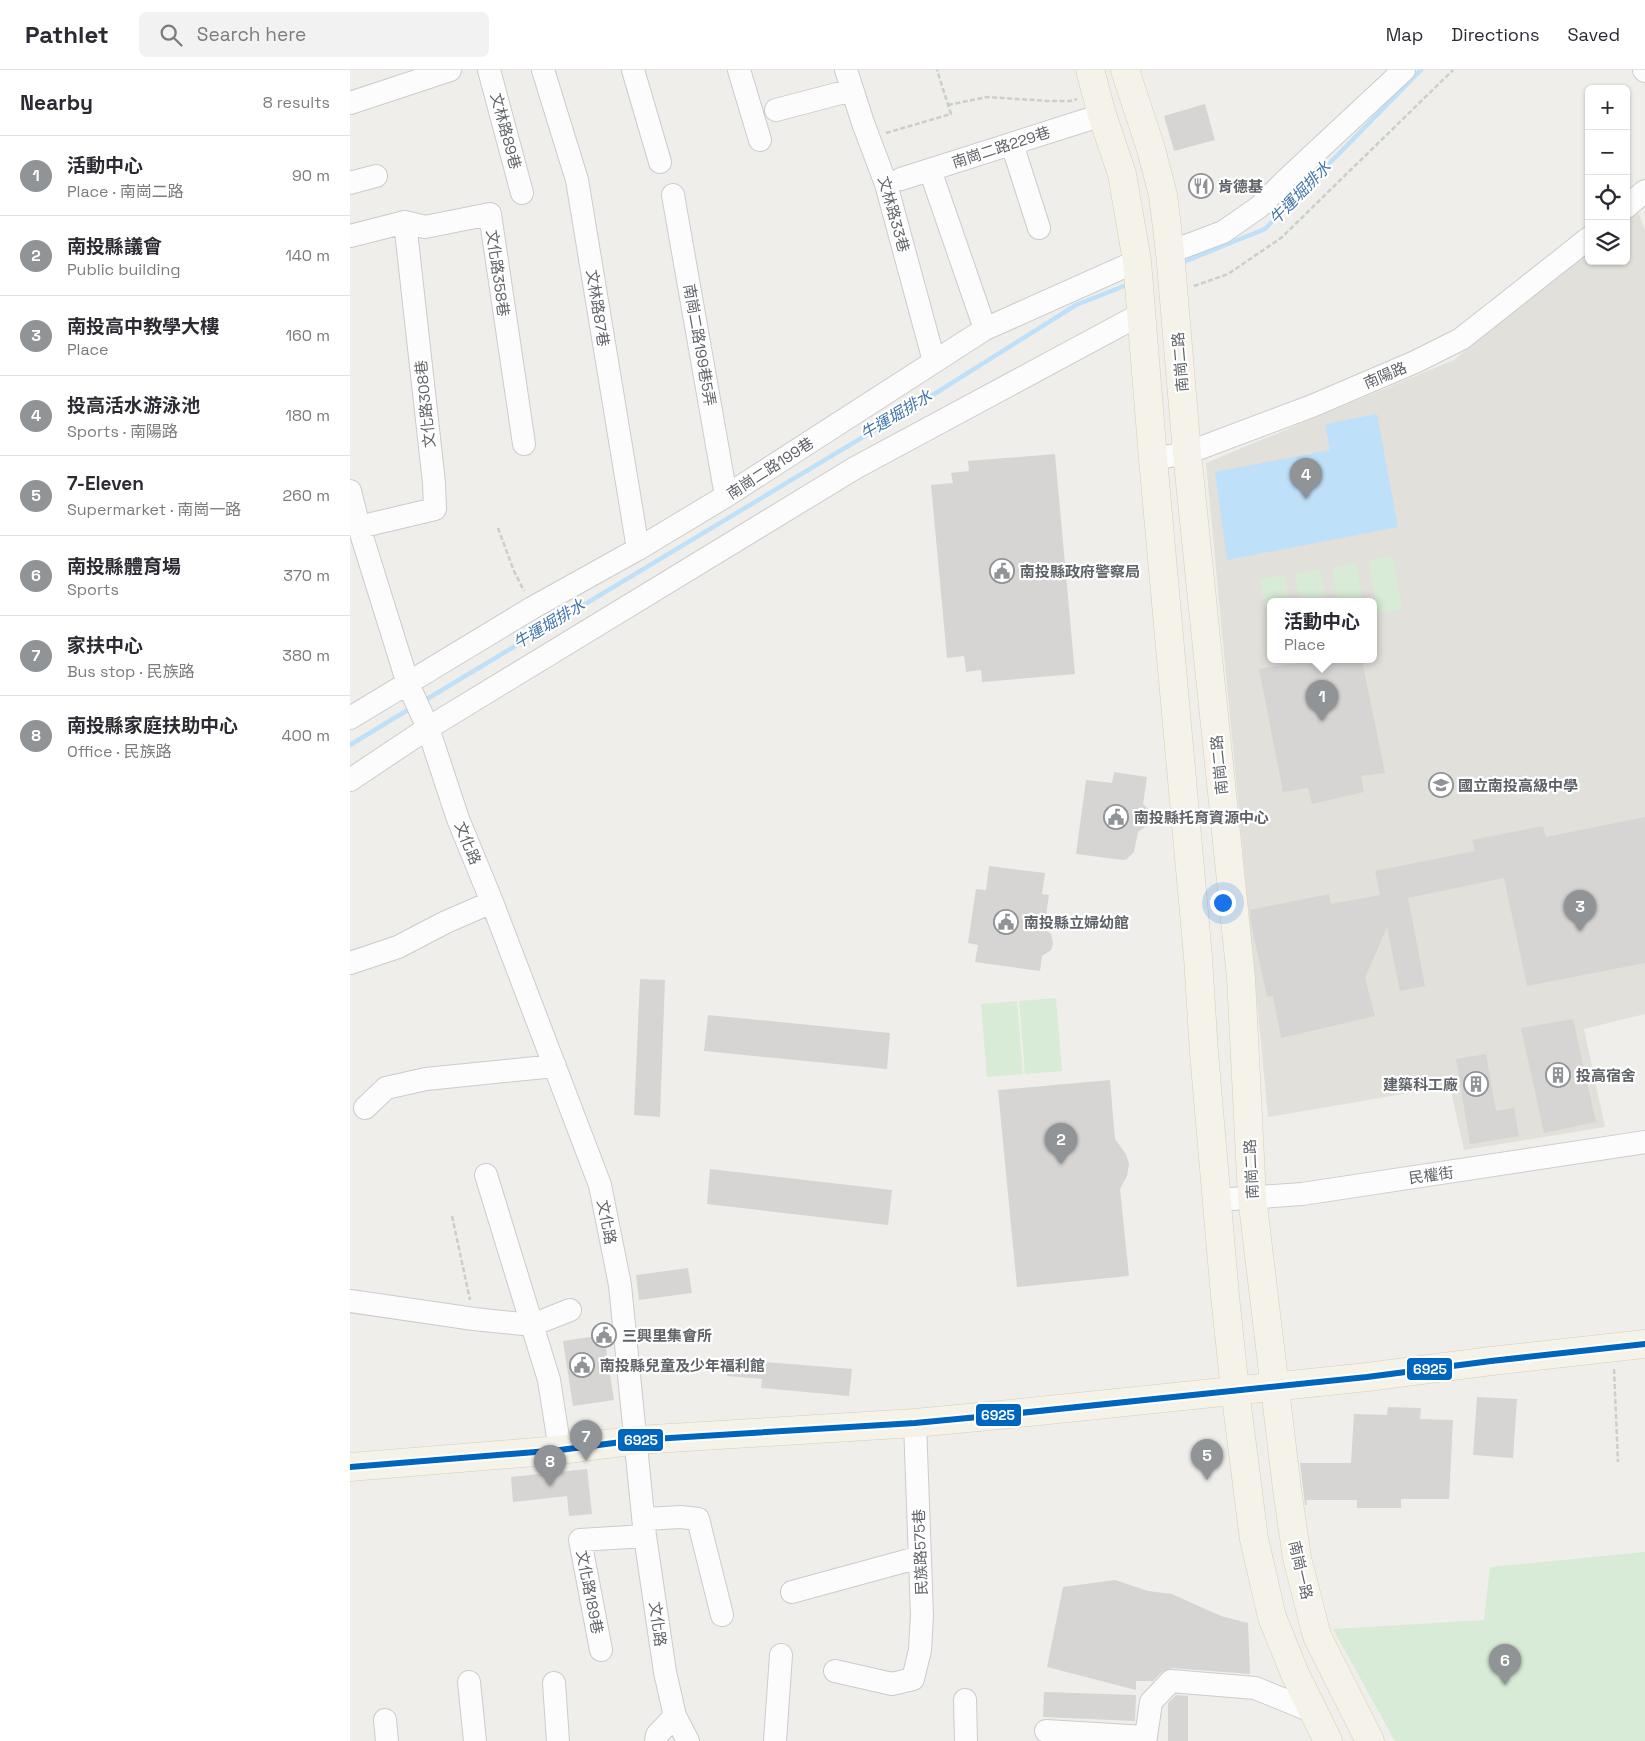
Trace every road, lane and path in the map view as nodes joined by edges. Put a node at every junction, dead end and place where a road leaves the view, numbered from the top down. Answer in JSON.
{"nodes":[{"id":1,"x":450,"y":70,"type":"edge"},
{"id":2,"x":489,"y":70,"type":"edge"},
{"id":3,"x":543,"y":70,"type":"edge"},
{"id":4,"x":633,"y":70,"type":"edge"},
{"id":5,"x":739,"y":70,"type":"edge"},
{"id":6,"x":937,"y":70,"type":"edge"},
{"id":7,"x":1125,"y":70,"type":"edge"},
{"id":8,"x":1404,"y":70,"type":"edge"},
{"id":9,"x":1453,"y":70,"type":"edge"},
{"id":10,"x":849,"y":80,"type":"edge"},
{"id":11,"x":1096,"y":93,"type":"edge"},
{"id":12,"x":350,"y":103,"type":"edge"},
{"id":13,"x":948,"y":105,"type":"junction"},
{"id":14,"x":776,"y":110,"type":"dead end"},
{"id":15,"x":870,"y":138,"type":"junction"},
{"id":16,"x":760,"y":140,"type":"dead end"},
{"id":17,"x":1012,"y":144,"type":"junction"},
{"id":18,"x":660,"y":162,"type":"dead end"},
{"id":19,"x":930,"y":170,"type":"junction"},
{"id":20,"x":376,"y":176,"type":"dead end"},
{"id":21,"x":901,"y":179,"type":"dead end"},
{"id":22,"x":350,"y":183,"type":"edge"},
{"id":23,"x":522,"y":193,"type":"dead end"},
{"id":24,"x":673,"y":195,"type":"dead end"},
{"id":25,"x":405,"y":222,"type":"junction"},
{"id":26,"x":1039,"y":228,"type":"dead end"},
{"id":27,"x":350,"y":236,"type":"edge"},
{"id":28,"x":1585,"y":241,"type":"edge"},
{"id":29,"x":1170,"y":252,"type":"junction"},
{"id":30,"x":1137,"y":261,"type":"junction"},
{"id":31,"x":1173,"y":293,"type":"junction"},
{"id":32,"x":1141,"y":314,"type":"junction"},
{"id":33,"x":985,"y":329,"type":"junction"},
{"id":34,"x":934,"y":361,"type":"junction"},
{"id":35,"x":524,"y":444,"type":"dead end"},
{"id":36,"x":1187,"y":453,"type":"junction"},
{"id":37,"x":1153,"y":459,"type":"junction"},
{"id":38,"x":350,"y":490,"type":"edge"},
{"id":39,"x":726,"y":496,"type":"junction"},
{"id":40,"x":359,"y":527,"type":"junction"},
{"id":41,"x":498,"y":528,"type":"dead end"},
{"id":42,"x":638,"y":549,"type":"junction"},
{"id":43,"x":532,"y":608,"type":"junction"},
{"id":44,"x":408,"y":684,"type":"junction"},
{"id":45,"x":350,"y":718,"type":"edge"},
{"id":46,"x":428,"y":728,"type":"junction"},
{"id":47,"x":350,"y":780,"type":"edge"},
{"id":48,"x":492,"y":902,"type":"junction"},
{"id":49,"x":350,"y":963,"type":"edge"},
{"id":50,"x":555,"y":1066,"type":"junction"},
{"id":51,"x":365,"y":1108,"type":"dead end"},
{"id":52,"x":1645,"y":1142,"type":"edge"},
{"id":53,"x":486,"y":1175,"type":"dead end"},
{"id":54,"x":1252,"y":1198,"type":"junction"},
{"id":55,"x":1217,"y":1200,"type":"junction"},
{"id":56,"x":452,"y":1216,"type":"dead end"},
{"id":57,"x":350,"y":1301,"type":"edge"},
{"id":58,"x":570,"y":1310,"type":"dead end"},
{"id":59,"x":474,"y":1319,"type":"junction"},
{"id":60,"x":532,"y":1325,"type":"junction"},
{"id":61,"x":1645,"y":1344,"type":"edge"},
{"id":62,"x":1613,"y":1348,"type":"junction"},
{"id":63,"x":1275,"y":1387,"type":"junction"},
{"id":64,"x":1235,"y":1390,"type":"junction"},
{"id":65,"x":914,"y":1423,"type":"junction"},
{"id":66,"x":637,"y":1440,"type":"junction"},
{"id":67,"x":560,"y":1450,"type":"junction"},
{"id":68,"x":1618,"y":1462,"type":"dead end"},
{"id":69,"x":350,"y":1467,"type":"edge"},
{"id":70,"x":645,"y":1528,"type":"junction"},
{"id":71,"x":920,"y":1557,"type":"junction"},
{"id":72,"x":792,"y":1592,"type":"dead end"},
{"id":73,"x":722,"y":1615,"type":"dead end"},
{"id":74,"x":601,"y":1650,"type":"dead end"},
{"id":75,"x":781,"y":1655,"type":"dead end"},
{"id":76,"x":835,"y":1671,"type":"dead end"},
{"id":77,"x":469,"y":1682,"type":"dead end"},
{"id":78,"x":554,"y":1684,"type":"dead end"},
{"id":79,"x":965,"y":1700,"type":"dead end"},
{"id":80,"x":1314,"y":1712,"type":"junction"},
{"id":81,"x":675,"y":1716,"type":"junction"},
{"id":82,"x":1046,"y":1731,"type":"dead end"},
{"id":83,"x":475,"y":1741,"type":"edge"},
{"id":84,"x":558,"y":1741,"type":"edge"},
{"id":85,"x":656,"y":1741,"type":"edge"},
{"id":86,"x":688,"y":1741,"type":"edge"},
{"id":87,"x":775,"y":1741,"type":"edge"},
{"id":88,"x":966,"y":1741,"type":"edge"},
{"id":89,"x":1328,"y":1741,"type":"edge"},
{"id":90,"x":1370,"y":1741,"type":"edge"}],
"edges":[{"from":1,"to":12,"type":"street"},
{"from":2,"to":23,"type":"street","name":"文林路89巷"},
{"from":3,"to":42,"type":"street","name":"文林路87巷"},
{"from":4,"to":18,"type":"street"},
{"from":5,"to":16,"type":"street"},
{"from":6,"to":13,"type":"path"},
{"from":7,"to":29,"type":"main road"},
{"from":8,"to":29,"type":"street"},
{"from":9,"to":31,"type":"path"},
{"from":10,"to":14,"type":"street"},
{"from":10,"to":15,"type":"street","name":"文林路33巷"},
{"from":11,"to":13,"type":"path"},
{"from":11,"to":17,"type":"street","name":"南崗二路229巷"},
{"from":11,"to":30,"type":"main road"},
{"from":13,"to":15,"type":"path"},
{"from":15,"to":34,"type":"street","name":"文林路33巷"},
{"from":17,"to":19,"type":"street","name":"南崗二路229巷"},
{"from":17,"to":26,"type":"street"},
{"from":19,"to":21,"type":"street","name":"南崗二路229巷"},
{"from":19,"to":33,"type":"street"},
{"from":20,"to":22,"type":"street"},
{"from":24,"to":39,"type":"street","name":"南崗二路199巷5弄"},
{"from":25,"to":27,"type":"street","name":"文化路358巷"},
{"from":25,"to":35,"type":"street","name":"文化路358巷"},
{"from":25,"to":40,"type":"street","name":"文化路308巷"},
{"from":28,"to":36,"type":"street","name":"南陽路"},
{"from":29,"to":31,"type":"main road","name":"南崗二路"},
{"from":30,"to":32,"type":"main road"},
{"from":30,"to":33,"type":"street","name":"南崗二路199巷"},
{"from":31,"to":36,"type":"main road","name":"南崗二路"},
{"from":32,"to":37,"type":"main road"},
{"from":32,"to":46,"type":"street"},
{"from":33,"to":34,"type":"street","name":"南崗二路199巷"},
{"from":34,"to":39,"type":"street","name":"南崗二路199巷"},
{"from":36,"to":37,"type":"street","name":"南陽路"},
{"from":36,"to":54,"type":"main road","name":"南崗二路"},
{"from":37,"to":55,"type":"main road"},
{"from":38,"to":40,"type":"street"},
{"from":39,"to":42,"type":"street","name":"南崗二路199巷"},
{"from":40,"to":44,"type":"street"},
{"from":41,"to":43,"type":"path"},
{"from":42,"to":43,"type":"street","name":"南崗二路199巷"},
{"from":43,"to":44,"type":"street","name":"南崗二路199巷"},
{"from":44,"to":45,"type":"street","name":"南崗二路199巷"},
{"from":44,"to":46,"type":"street","name":"文化路"},
{"from":46,"to":47,"type":"street"},
{"from":46,"to":48,"type":"street","name":"文化路"},
{"from":48,"to":49,"type":"street"},
{"from":48,"to":50,"type":"street","name":"文化路"},
{"from":50,"to":51,"type":"street"},
{"from":50,"to":66,"type":"street","name":"文化路"},
{"from":52,"to":54,"type":"street","name":"民權街"},
{"from":53,"to":60,"type":"street"},
{"from":54,"to":55,"type":"street","name":"民權街"},
{"from":54,"to":63,"type":"main road","name":"南崗二路"},
{"from":55,"to":64,"type":"main road"},
{"from":56,"to":59,"type":"path"},
{"from":57,"to":59,"type":"street"},
{"from":58,"to":60,"type":"street"},
{"from":59,"to":60,"type":"street"},
{"from":60,"to":67,"type":"street"},
{"from":61,"to":62,"type":"main road"},
{"from":62,"to":63,"type":"main road"},
{"from":62,"to":68,"type":"path"},
{"from":63,"to":64,"type":"main road"},
{"from":63,"to":90,"type":"main road","name":"南崗一路"},
{"from":64,"to":65,"type":"main road"},
{"from":64,"to":80,"type":"main road"},
{"from":65,"to":66,"type":"main road"},
{"from":65,"to":71,"type":"street","name":"民族路575巷"},
{"from":66,"to":67,"type":"main road"},
{"from":66,"to":70,"type":"street","name":"文化路"},
{"from":67,"to":69,"type":"main road"},
{"from":70,"to":73,"type":"street"},
{"from":70,"to":74,"type":"street","name":"文化路189巷"},
{"from":70,"to":81,"type":"street","name":"文化路"},
{"from":71,"to":72,"type":"street"},
{"from":71,"to":76,"type":"street","name":"民族路575巷"},
{"from":75,"to":87,"type":"street"},
{"from":77,"to":83,"type":"street"},
{"from":78,"to":84,"type":"street"},
{"from":79,"to":88,"type":"street"},
{"from":80,"to":82,"type":"street"},
{"from":80,"to":89,"type":"main road"},
{"from":81,"to":85,"type":"street"},
{"from":81,"to":86,"type":"street","name":"文化路"}]}
